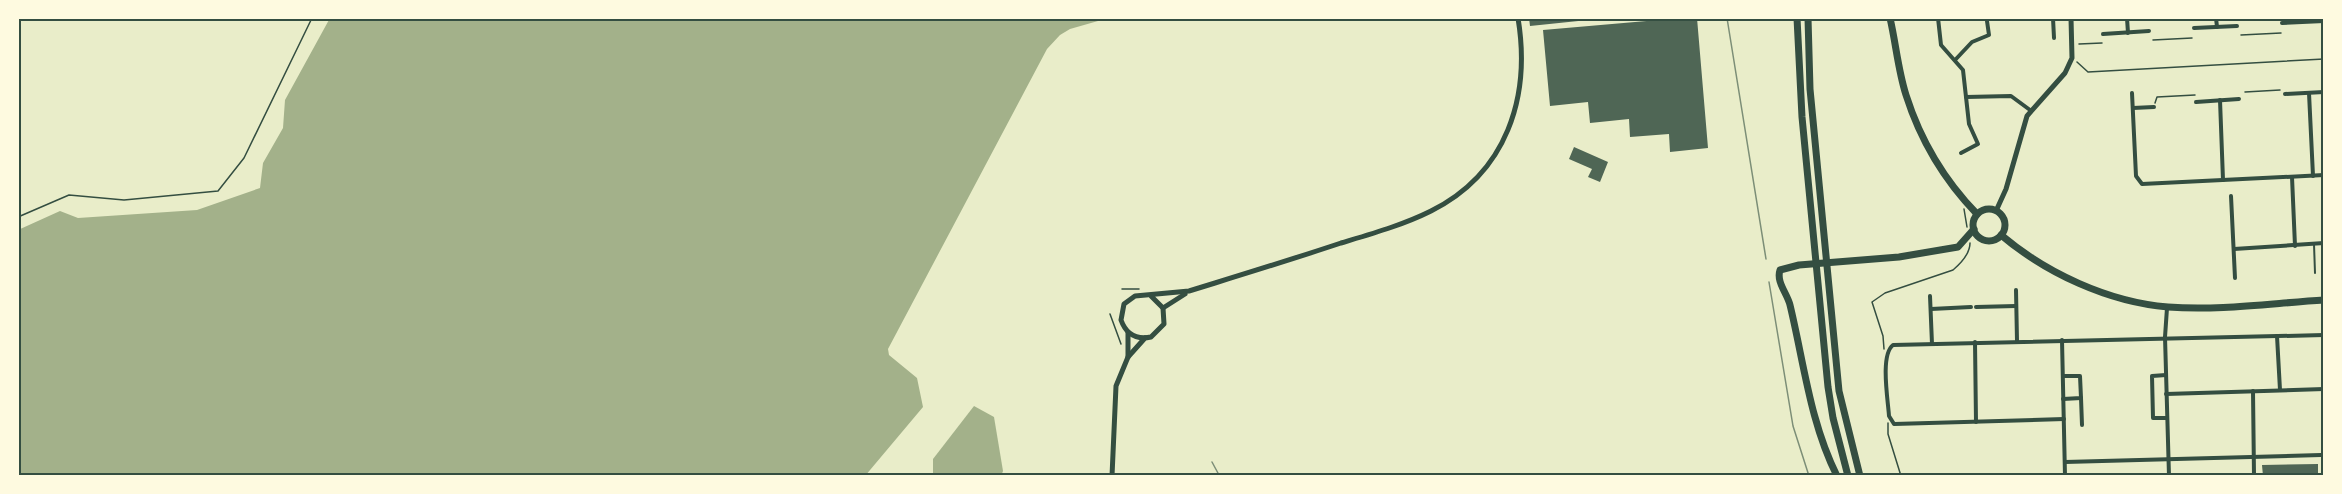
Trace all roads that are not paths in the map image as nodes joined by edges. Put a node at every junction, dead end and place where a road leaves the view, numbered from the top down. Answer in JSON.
{"nodes":[{"id":1,"x":1518,"y":18,"type":"edge"},
{"id":2,"x":1797,"y":18,"type":"edge"},
{"id":3,"x":1808,"y":18,"type":"edge"},
{"id":4,"x":1890,"y":18,"type":"edge"},
{"id":5,"x":1938,"y":18,"type":"edge"},
{"id":6,"x":2053,"y":18,"type":"edge"},
{"id":7,"x":2071,"y":18,"type":"edge"},
{"id":8,"x":2127,"y":18,"type":"edge"},
{"id":9,"x":2216,"y":18,"type":"edge"},
{"id":10,"x":2305,"y":20,"type":"edge"},
{"id":11,"x":1987,"y":21,"type":"dead end"},
{"id":12,"x":2324,"y":21,"type":"edge"},
{"id":13,"x":2282,"y":23,"type":"dead end"},
{"id":14,"x":2237,"y":26,"type":"dead end"},
{"id":15,"x":2217,"y":27,"type":"junction"},
{"id":16,"x":2194,"y":28,"type":"dead end"},
{"id":17,"x":2149,"y":31,"type":"dead end"},
{"id":18,"x":2128,"y":33,"type":"junction"},
{"id":19,"x":2103,"y":34,"type":"dead end"},
{"id":20,"x":2054,"y":38,"type":"dead end"},
{"id":21,"x":1956,"y":59,"type":"junction"},
{"id":22,"x":2284,"y":92,"type":"road end"},
{"id":23,"x":2324,"y":92,"type":"edge"},
{"id":24,"x":2132,"y":93,"type":"dead end"},
{"id":25,"x":2309,"y":93,"type":"junction"},
{"id":26,"x":1966,"y":98,"type":"junction"},
{"id":27,"x":2239,"y":99,"type":"dead end"},
{"id":28,"x":2220,"y":100,"type":"junction"},
{"id":29,"x":2196,"y":102,"type":"dead end"},
{"id":30,"x":2154,"y":107,"type":"road end"},
{"id":31,"x":2133,"y":108,"type":"junction"},
{"id":32,"x":2030,"y":110,"type":"junction"},
{"id":33,"x":1961,"y":153,"type":"dead end"},
{"id":34,"x":2324,"y":175,"type":"edge"},
{"id":35,"x":2313,"y":176,"type":"junction"},
{"id":36,"x":2292,"y":177,"type":"junction"},
{"id":37,"x":2223,"y":180,"type":"junction"},
{"id":38,"x":2232,"y":196,"type":"dead end"},
{"id":39,"x":1996,"y":211,"type":"junction"},
{"id":40,"x":1977,"y":214,"type":"junction"},
{"id":41,"x":1974,"y":229,"type":"junction"},
{"id":42,"x":2001,"y":235,"type":"junction"},
{"id":43,"x":2324,"y":243,"type":"edge"},
{"id":44,"x":2314,"y":244,"type":"junction"},
{"id":45,"x":2295,"y":246,"type":"junction"},
{"id":46,"x":2234,"y":249,"type":"junction"},
{"id":47,"x":2315,"y":273,"type":"dead end"},
{"id":48,"x":2235,"y":278,"type":"dead end"},
{"id":49,"x":2016,"y":290,"type":"dead end"},
{"id":50,"x":1189,"y":291,"type":"junction"},
{"id":51,"x":1151,"y":296,"type":"junction"},
{"id":52,"x":1930,"y":296,"type":"dead end"},
{"id":53,"x":2324,"y":300,"type":"edge"},
{"id":54,"x":2016,"y":306,"type":"junction"},
{"id":55,"x":2167,"y":307,"type":"junction"},
{"id":56,"x":1163,"y":308,"type":"junction"},
{"id":57,"x":1931,"y":309,"type":"junction"},
{"id":58,"x":1128,"y":333,"type":"junction"},
{"id":59,"x":2324,"y":335,"type":"edge"},
{"id":60,"x":2277,"y":336,"type":"junction"},
{"id":61,"x":2165,"y":337,"type":"junction"},
{"id":62,"x":1145,"y":338,"type":"junction"},
{"id":63,"x":2062,"y":340,"type":"junction"},
{"id":64,"x":2017,"y":341,"type":"junction"},
{"id":65,"x":1975,"y":342,"type":"junction"},
{"id":66,"x":1932,"y":344,"type":"junction"},
{"id":67,"x":1128,"y":357,"type":"junction"},
{"id":68,"x":2166,"y":375,"type":"junction"},
{"id":69,"x":2063,"y":376,"type":"junction"},
{"id":70,"x":2324,"y":389,"type":"edge"},
{"id":71,"x":2280,"y":390,"type":"junction"},
{"id":72,"x":2253,"y":391,"type":"junction"},
{"id":73,"x":2166,"y":394,"type":"junction"},
{"id":74,"x":2063,"y":399,"type":"junction"},
{"id":75,"x":2081,"y":399,"type":"junction"},
{"id":76,"x":2167,"y":418,"type":"junction"},
{"id":77,"x":2064,"y":419,"type":"junction"},
{"id":78,"x":1976,"y":422,"type":"junction"},
{"id":79,"x":2082,"y":425,"type":"dead end"},
{"id":80,"x":2323,"y":454,"type":"edge"},
{"id":81,"x":2254,"y":457,"type":"junction"},
{"id":82,"x":2168,"y":459,"type":"junction"},
{"id":83,"x":2065,"y":462,"type":"junction"},
{"id":84,"x":1112,"y":476,"type":"edge"},
{"id":85,"x":1837,"y":476,"type":"edge"},
{"id":86,"x":1848,"y":476,"type":"edge"},
{"id":87,"x":1860,"y":476,"type":"edge"},
{"id":88,"x":2065,"y":476,"type":"edge"},
{"id":89,"x":2169,"y":476,"type":"edge"},
{"id":90,"x":2254,"y":476,"type":"edge"}],
"edges":[{"from":1,"to":50,"type":"street"},
{"from":2,"to":86,"type":"main road"},
{"from":3,"to":87,"type":"main road"},
{"from":4,"to":40,"type":"main road"},
{"from":5,"to":21,"type":"street"},
{"from":6,"to":20,"type":"street"},
{"from":7,"to":32,"type":"street"},
{"from":8,"to":18,"type":"street"},
{"from":9,"to":15,"type":"street"},
{"from":10,"to":12,"type":"street"},
{"from":10,"to":13,"type":"street"},
{"from":11,"to":21,"type":"street"},
{"from":14,"to":15,"type":"street"},
{"from":15,"to":16,"type":"street"},
{"from":17,"to":18,"type":"street"},
{"from":18,"to":19,"type":"street"},
{"from":21,"to":26,"type":"street"},
{"from":22,"to":25,"type":"street"},
{"from":23,"to":25,"type":"street"},
{"from":24,"to":31,"type":"street"},
{"from":25,"to":35,"type":"street"},
{"from":26,"to":32,"type":"street"},
{"from":26,"to":33,"type":"street"},
{"from":27,"to":28,"type":"street"},
{"from":28,"to":29,"type":"street"},
{"from":28,"to":37,"type":"street"},
{"from":30,"to":31,"type":"street"},
{"from":31,"to":37,"type":"street"},
{"from":32,"to":39,"type":"street"},
{"from":34,"to":35,"type":"street"},
{"from":35,"to":36,"type":"street"},
{"from":36,"to":37,"type":"street"},
{"from":36,"to":45,"type":"street"},
{"from":38,"to":46,"type":"street"},
{"from":39,"to":40,"type":"main road"},
{"from":39,"to":42,"type":"main road"},
{"from":40,"to":41,"type":"main road"},
{"from":41,"to":42,"type":"main road"},
{"from":41,"to":85,"type":"main road"},
{"from":42,"to":55,"type":"main road"},
{"from":43,"to":44,"type":"street"},
{"from":44,"to":45,"type":"street"},
{"from":44,"to":47,"type":"lane"},
{"from":45,"to":46,"type":"street"},
{"from":46,"to":48,"type":"street"},
{"from":49,"to":54,"type":"street"},
{"from":50,"to":51,"type":"street"},
{"from":50,"to":56,"type":"street"},
{"from":51,"to":56,"type":"street"},
{"from":51,"to":58,"type":"street"},
{"from":52,"to":57,"type":"street"},
{"from":53,"to":55,"type":"main road"},
{"from":54,"to":57,"type":"street"},
{"from":54,"to":64,"type":"street"},
{"from":55,"to":61,"type":"street"},
{"from":56,"to":62,"type":"street"},
{"from":57,"to":66,"type":"street"},
{"from":58,"to":62,"type":"street"},
{"from":58,"to":67,"type":"street"},
{"from":59,"to":60,"type":"street"},
{"from":60,"to":61,"type":"street"},
{"from":60,"to":71,"type":"street"},
{"from":61,"to":63,"type":"street"},
{"from":61,"to":68,"type":"street"},
{"from":62,"to":67,"type":"street"},
{"from":63,"to":64,"type":"street"},
{"from":63,"to":69,"type":"street"},
{"from":64,"to":65,"type":"street"},
{"from":65,"to":66,"type":"street"},
{"from":65,"to":78,"type":"street"},
{"from":66,"to":78,"type":"street"},
{"from":67,"to":84,"type":"street"},
{"from":68,"to":73,"type":"street"},
{"from":68,"to":76,"type":"street"},
{"from":69,"to":74,"type":"street"},
{"from":69,"to":75,"type":"street"},
{"from":70,"to":71,"type":"street"},
{"from":71,"to":72,"type":"street"},
{"from":72,"to":73,"type":"street"},
{"from":72,"to":81,"type":"street"},
{"from":73,"to":76,"type":"street"},
{"from":74,"to":75,"type":"street"},
{"from":74,"to":77,"type":"street"},
{"from":75,"to":79,"type":"street"},
{"from":76,"to":82,"type":"street"},
{"from":77,"to":78,"type":"street"},
{"from":77,"to":83,"type":"street"},
{"from":80,"to":81,"type":"street"},
{"from":81,"to":82,"type":"street"},
{"from":81,"to":90,"type":"street"},
{"from":82,"to":83,"type":"street"},
{"from":82,"to":89,"type":"street"},
{"from":83,"to":88,"type":"street"}]}
